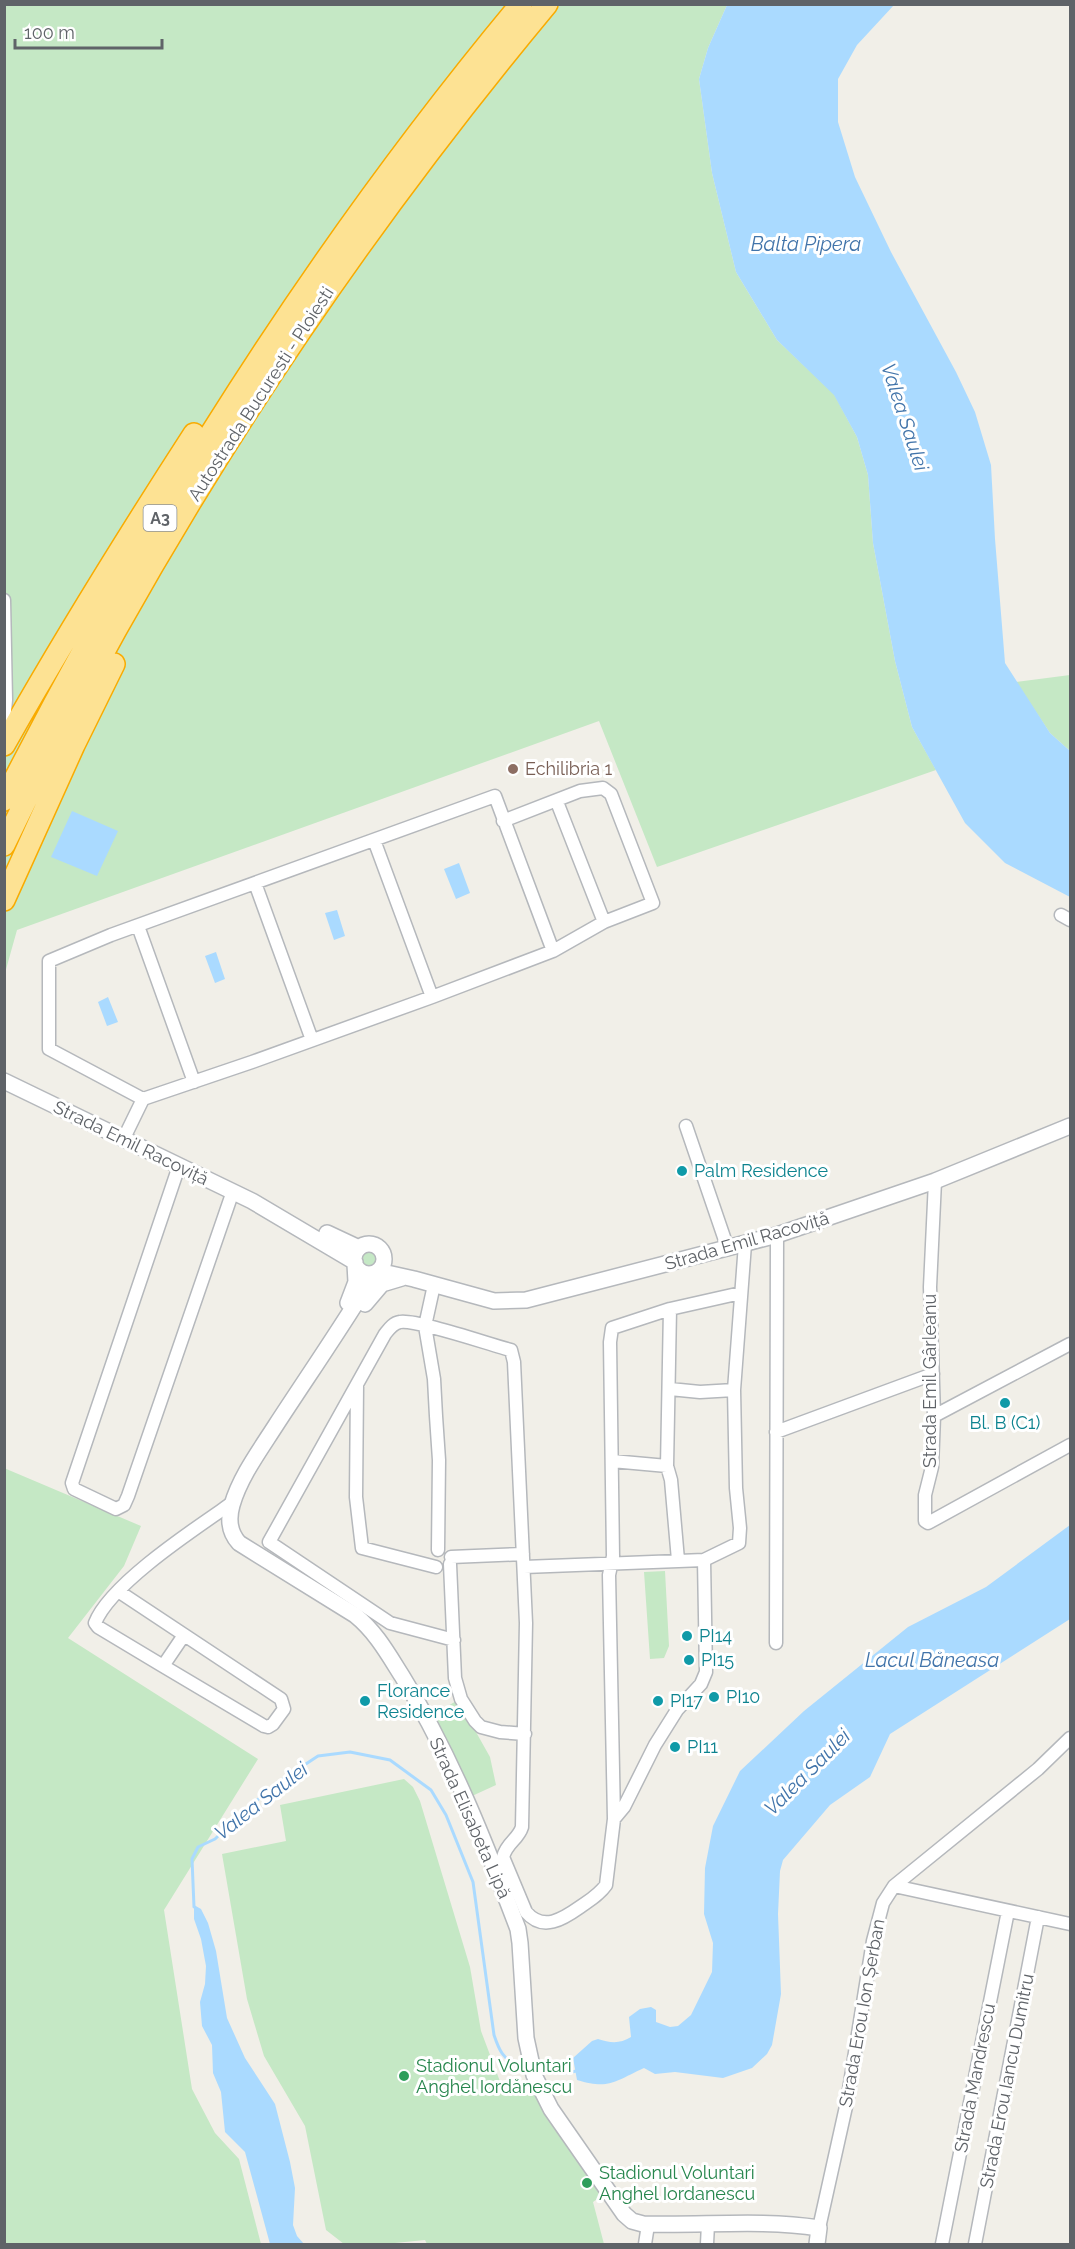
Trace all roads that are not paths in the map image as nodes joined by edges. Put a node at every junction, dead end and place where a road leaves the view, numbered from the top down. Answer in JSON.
{"nodes":[{"id":1,"x":521,"y":4,"type":"edge"},
{"id":2,"x":547,"y":4,"type":"edge"},
{"id":3,"x":335,"y":247,"type":"junction"},
{"id":4,"x":246,"y":414,"type":"junction"},
{"id":5,"x":4,"y":600,"type":"edge"},
{"id":6,"x":4,"y":721,"type":"edge"},
{"id":7,"x":4,"y":745,"type":"edge"},
{"id":8,"x":4,"y":800,"type":"edge"},
{"id":9,"x":556,"y":802,"type":"junction"},
{"id":10,"x":504,"y":820,"type":"junction"},
{"id":11,"x":374,"y":840,"type":"junction"},
{"id":12,"x":4,"y":845,"type":"edge"},
{"id":13,"x":255,"y":883,"type":"junction"},
{"id":14,"x":4,"y":900,"type":"edge"},
{"id":15,"x":604,"y":922,"type":"junction"},
{"id":16,"x":138,"y":926,"type":"junction"},
{"id":17,"x":553,"y":951,"type":"junction"},
{"id":18,"x":432,"y":997,"type":"junction"},
{"id":19,"x":312,"y":1040,"type":"junction"},
{"id":20,"x":6,"y":1082,"type":"edge"},
{"id":21,"x":194,"y":1082,"type":"junction"},
{"id":22,"x":141,"y":1102,"type":"junction"},
{"id":23,"x":686,"y":1126,"type":"dead end"},
{"id":24,"x":1071,"y":1126,"type":"edge"},
{"id":25,"x":123,"y":1140,"type":"junction"},
{"id":26,"x":179,"y":1166,"type":"junction"},
{"id":27,"x":935,"y":1181,"type":"junction"},
{"id":28,"x":233,"y":1191,"type":"junction"},
{"id":29,"x":777,"y":1235,"type":"junction"},
{"id":30,"x":745,"y":1244,"type":"junction"},
{"id":31,"x":728,"y":1249,"type":"junction"},
{"id":32,"x":356,"y":1258,"type":"junction"},
{"id":33,"x":378,"y":1269,"type":"junction"},
{"id":34,"x":409,"y":1278,"type":"junction"},
{"id":35,"x":434,"y":1285,"type":"junction"},
{"id":36,"x":741,"y":1293,"type":"junction"},
{"id":37,"x":670,"y":1309,"type":"junction"},
{"id":38,"x":425,"y":1326,"type":"junction"},
{"id":39,"x":1071,"y":1344,"type":"edge"},
{"id":40,"x":311,"y":1371,"type":"junction"},
{"id":41,"x":933,"y":1374,"type":"junction"},
{"id":42,"x":357,"y":1384,"type":"junction"},
{"id":43,"x":670,"y":1389,"type":"junction"},
{"id":44,"x":734,"y":1390,"type":"junction"},
{"id":45,"x":934,"y":1416,"type":"junction"},
{"id":46,"x":776,"y":1432,"type":"junction"},
{"id":47,"x":1071,"y":1445,"type":"edge"},
{"id":48,"x":612,"y":1461,"type":"junction"},
{"id":49,"x":667,"y":1466,"type":"junction"},
{"id":50,"x":232,"y":1503,"type":"junction"},
{"id":51,"x":438,"y":1550,"type":"junction"},
{"id":52,"x":450,"y":1560,"type":"junction"},
{"id":53,"x":678,"y":1560,"type":"junction"},
{"id":54,"x":704,"y":1560,"type":"junction"},
{"id":55,"x":523,"y":1561,"type":"junction"},
{"id":56,"x":611,"y":1563,"type":"junction"},
{"id":57,"x":436,"y":1568,"type":"junction"},
{"id":58,"x":118,"y":1591,"type":"junction"},
{"id":59,"x":184,"y":1635,"type":"junction"},
{"id":60,"x":454,"y":1640,"type":"junction"},
{"id":61,"x":776,"y":1643,"type":"dead end"},
{"id":62,"x":163,"y":1666,"type":"junction"},
{"id":63,"x":525,"y":1734,"type":"junction"},
{"id":64,"x":1070,"y":1739,"type":"edge"},
{"id":65,"x":614,"y":1820,"type":"junction"},
{"id":66,"x":894,"y":1886,"type":"junction"},
{"id":67,"x":1008,"y":1911,"type":"junction"},
{"id":68,"x":1038,"y":1917,"type":"junction"},
{"id":69,"x":1071,"y":1924,"type":"edge"},
{"id":70,"x":708,"y":2224,"type":"junction"},
{"id":71,"x":648,"y":2225,"type":"junction"},
{"id":72,"x":819,"y":2228,"type":"junction"},
{"id":73,"x":645,"y":2244,"type":"edge"},
{"id":74,"x":707,"y":2244,"type":"edge"},
{"id":75,"x":817,"y":2244,"type":"edge"},
{"id":76,"x":942,"y":2244,"type":"edge"},
{"id":77,"x":975,"y":2244,"type":"edge"}],
"edges":[{"from":1,"to":3,"type":"highway","name":"Autostrada Bucuresti - Ploiesti","number":"A3"},
{"from":2,"to":4,"type":"highway","name":"Autostrada Bucuresti - Ploiesti","number":"A3"},
{"from":3,"to":7,"type":"highway"},
{"from":3,"to":8,"type":"highway","name":"Autostrada Bucuresti - Ploiesti","number":"A3"},
{"from":4,"to":12,"type":"highway","name":"Autostrada Bucuresti - Ploiesti","number":"A3"},
{"from":4,"to":14,"type":"highway"},
{"from":5,"to":6,"type":"street"},
{"from":9,"to":10,"type":"street"},
{"from":9,"to":15,"type":"street"},
{"from":9,"to":15,"type":"street"},
{"from":10,"to":11,"type":"street"},
{"from":10,"to":17,"type":"street"},
{"from":11,"to":13,"type":"street"},
{"from":11,"to":18,"type":"street"},
{"from":13,"to":16,"type":"street"},
{"from":13,"to":19,"type":"street"},
{"from":15,"to":17,"type":"street"},
{"from":16,"to":21,"type":"street"},
{"from":16,"to":22,"type":"street"},
{"from":17,"to":18,"type":"street"},
{"from":18,"to":19,"type":"street"},
{"from":19,"to":21,"type":"street"},
{"from":20,"to":25,"type":"street","name":"Strada Emil Racoviță"},
{"from":21,"to":22,"type":"street"},
{"from":22,"to":25,"type":"street"},
{"from":23,"to":31,"type":"street"},
{"from":24,"to":27,"type":"street","name":"Strada Emil Racoviță"},
{"from":25,"to":26,"type":"street","name":"Strada Emil Racoviță"},
{"from":26,"to":28,"type":"street","name":"Strada Emil Racoviță"},
{"from":26,"to":28,"type":"street"},
{"from":27,"to":29,"type":"street","name":"Strada Emil Racoviță"},
{"from":27,"to":41,"type":"street","name":"Strada Emil Gârleanu"},
{"from":28,"to":32,"type":"street","name":"Strada Emil Racoviță"},
{"from":29,"to":30,"type":"street","name":"Strada Emil Racoviță"},
{"from":29,"to":46,"type":"street"},
{"from":30,"to":31,"type":"street","name":"Strada Emil Racoviță"},
{"from":30,"to":36,"type":"street"},
{"from":31,"to":35,"type":"street","name":"Strada Emil Racoviță"},
{"from":32,"to":33,"type":"street","name":"Strada Emil Racoviță"},
{"from":32,"to":33,"type":"street","name":"Strada Emil Racoviță"},
{"from":32,"to":40,"type":"street","name":"Strada Elisabeta Lipă"},
{"from":33,"to":34,"type":"street","name":"Strada Emil Racoviță"},
{"from":33,"to":40,"type":"street","name":"Strada Elisabeta Lipă"},
{"from":34,"to":35,"type":"street","name":"Strada Emil Racoviță"},
{"from":34,"to":40,"type":"street"},
{"from":35,"to":38,"type":"street"},
{"from":36,"to":37,"type":"street"},
{"from":36,"to":44,"type":"street"},
{"from":37,"to":43,"type":"street"},
{"from":37,"to":48,"type":"street"},
{"from":38,"to":42,"type":"street"},
{"from":38,"to":51,"type":"street"},
{"from":38,"to":55,"type":"street"},
{"from":39,"to":45,"type":"street"},
{"from":40,"to":50,"type":"street","name":"Strada Elisabeta Lipă"},
{"from":41,"to":45,"type":"street","name":"Strada Emil Gârleanu"},
{"from":41,"to":46,"type":"street"},
{"from":42,"to":57,"type":"street"},
{"from":42,"to":60,"type":"street"},
{"from":43,"to":44,"type":"street"},
{"from":43,"to":49,"type":"street"},
{"from":44,"to":54,"type":"street"},
{"from":45,"to":47,"type":"street","name":"Strada Emil Gârleanu"},
{"from":46,"to":61,"type":"street"},
{"from":48,"to":49,"type":"street"},
{"from":48,"to":56,"type":"street"},
{"from":49,"to":53,"type":"street"},
{"from":50,"to":58,"type":"street"},
{"from":50,"to":71,"type":"street","name":"Strada Elisabeta Lipă"},
{"from":51,"to":52,"type":"street"},
{"from":51,"to":57,"type":"street"},
{"from":52,"to":55,"type":"street"},
{"from":52,"to":57,"type":"street"},
{"from":52,"to":60,"type":"street"},
{"from":53,"to":54,"type":"street"},
{"from":53,"to":56,"type":"street"},
{"from":54,"to":65,"type":"street"},
{"from":55,"to":56,"type":"street"},
{"from":55,"to":63,"type":"street"},
{"from":56,"to":65,"type":"street"},
{"from":58,"to":59,"type":"street"},
{"from":58,"to":62,"type":"street"},
{"from":59,"to":62,"type":"street"},
{"from":59,"to":62,"type":"street"},
{"from":60,"to":63,"type":"street"},
{"from":63,"to":65,"type":"street"},
{"from":64,"to":66,"type":"street","name":"Strada Erou Ion Șerban"},
{"from":66,"to":67,"type":"street"},
{"from":66,"to":72,"type":"street","name":"Strada Erou Ion Șerban"},
{"from":67,"to":68,"type":"street"},
{"from":67,"to":76,"type":"street","name":"Strada Mandrescu"},
{"from":68,"to":69,"type":"street"},
{"from":68,"to":77,"type":"street","name":"Strada Erou Iancu Dumitru"},
{"from":70,"to":71,"type":"street"},
{"from":70,"to":72,"type":"street"},
{"from":70,"to":74,"type":"street"},
{"from":71,"to":73,"type":"street"},
{"from":72,"to":75,"type":"street"}]}
